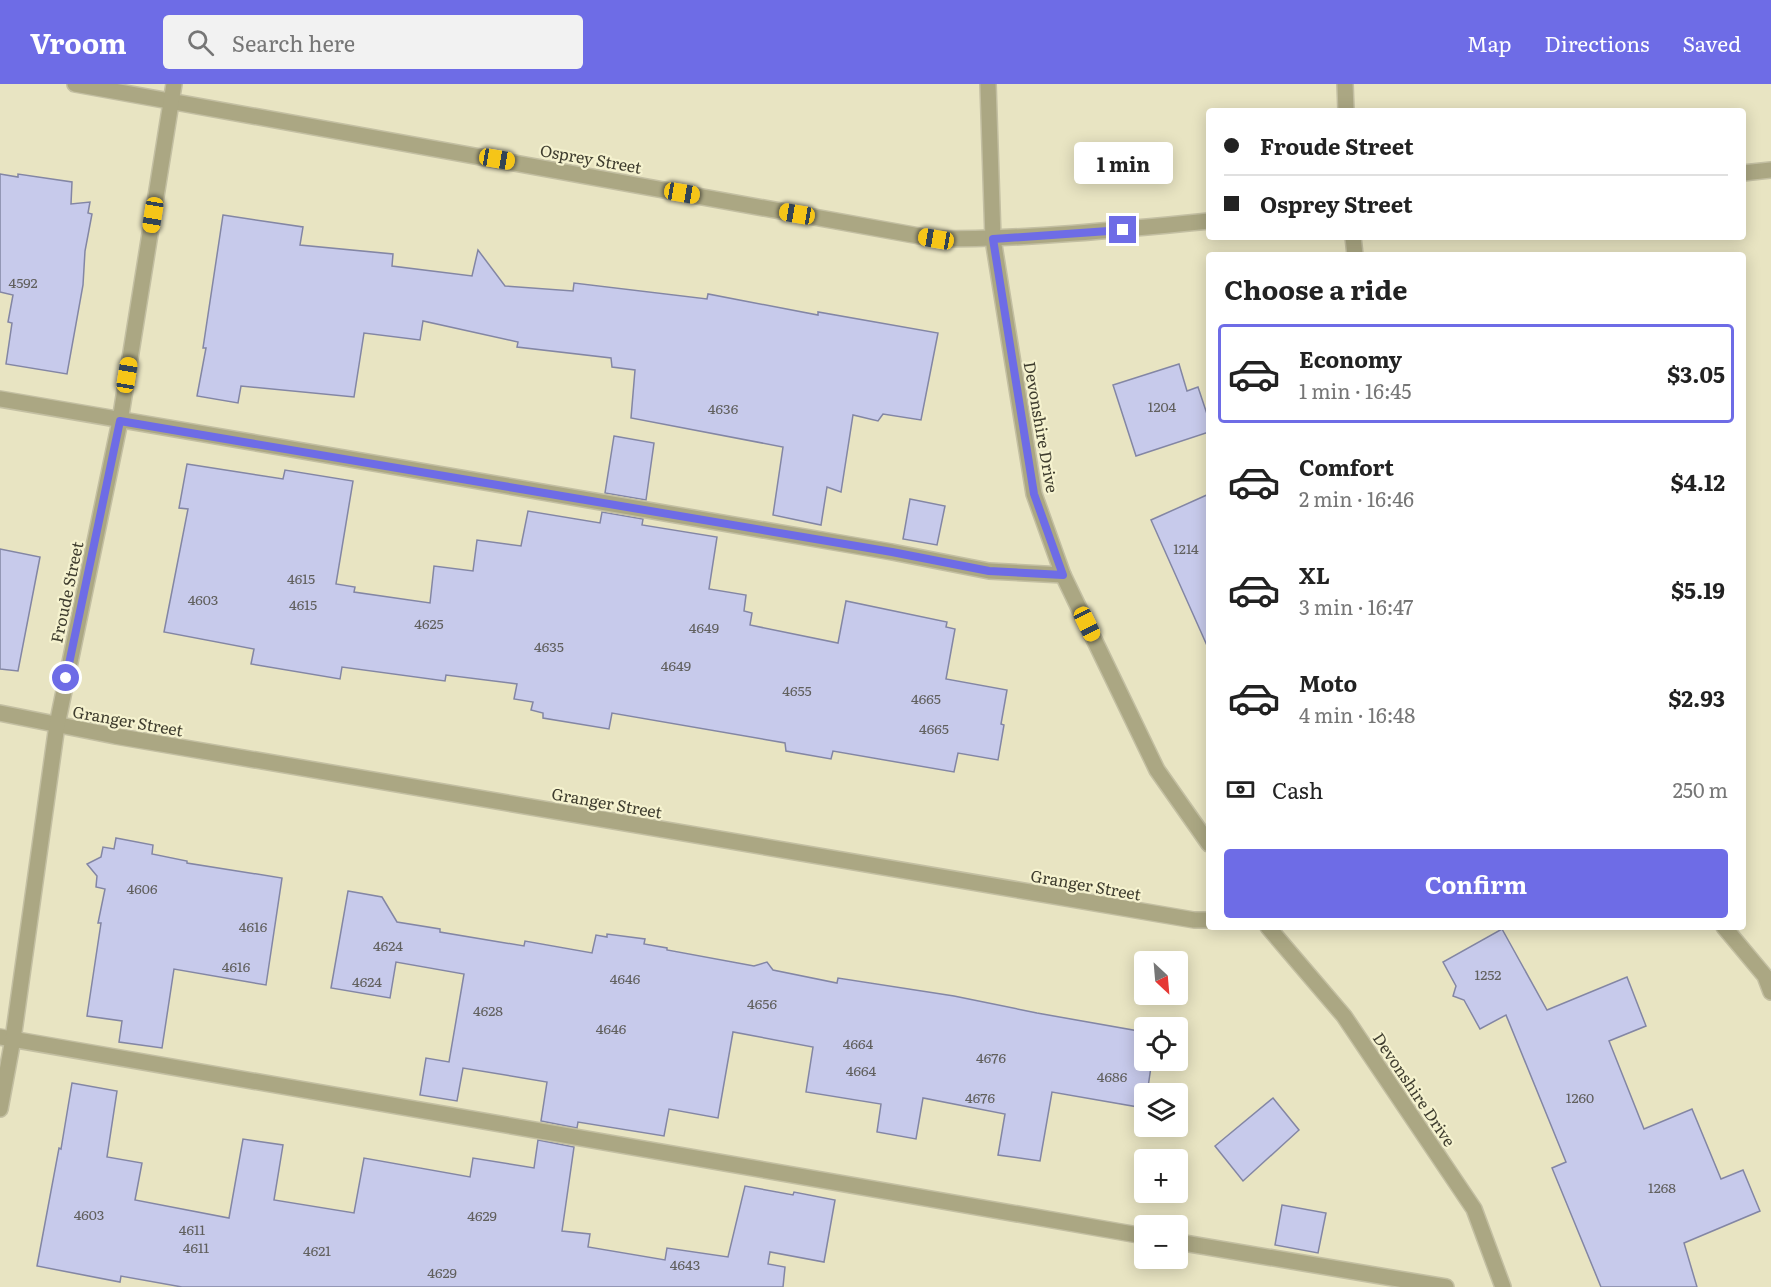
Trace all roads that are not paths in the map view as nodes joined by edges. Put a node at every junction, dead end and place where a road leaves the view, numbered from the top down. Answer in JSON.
{"nodes":[{"id":1,"x":75,"y":84,"type":"edge"},
{"id":2,"x":174,"y":84,"type":"edge"},
{"id":3,"x":988,"y":84,"type":"edge"},
{"id":4,"x":1345,"y":84,"type":"edge"},
{"id":5,"x":171,"y":101,"type":"junction"},
{"id":6,"x":1346,"y":108,"type":"edge"},
{"id":7,"x":1771,"y":170,"type":"edge"},
{"id":8,"x":1746,"y":173,"type":"edge"},
{"id":9,"x":1206,"y":221,"type":"edge"},
{"id":10,"x":993,"y":239,"type":"junction"},
{"id":11,"x":0,"y":399,"type":"edge"},
{"id":12,"x":120,"y":421,"type":"junction"},
{"id":13,"x":1063,"y":575,"type":"junction"},
{"id":14,"x":0,"y":713,"type":"edge"},
{"id":15,"x":57,"y":725,"type":"junction"},
{"id":16,"x":1206,"y":840,"type":"edge"},
{"id":17,"x":1206,"y":920,"type":"edge"},
{"id":18,"x":1271,"y":930,"type":"edge"},
{"id":19,"x":1727,"y":930,"type":"edge"},
{"id":20,"x":1771,"y":992,"type":"edge"},
{"id":21,"x":6,"y":1038,"type":"edge"},
{"id":22,"x":0,"y":1109,"type":"edge"},
{"id":23,"x":1134,"y":1234,"type":"edge"},
{"id":24,"x":1188,"y":1244,"type":"edge"},
{"id":25,"x":1446,"y":1287,"type":"edge"},
{"id":26,"x":1503,"y":1287,"type":"edge"}],
"edges":[{"from":1,"to":5,"type":"street","name":"Osprey Street"},
{"from":2,"to":5,"type":"street","name":"Froude Street"},
{"from":3,"to":10,"type":"street","name":"Devonshire Drive"},
{"from":4,"to":6,"type":"street"},
{"from":5,"to":10,"type":"street","name":"Osprey Street"},
{"from":5,"to":12,"type":"street","name":"Froude Street"},
{"from":7,"to":8,"type":"street"},
{"from":9,"to":10,"type":"street","name":"Osprey Street"},
{"from":10,"to":13,"type":"street","name":"Devonshire Drive"},
{"from":11,"to":12,"type":"street"},
{"from":12,"to":13,"type":"street"},
{"from":12,"to":15,"type":"street","name":"Froude Street"},
{"from":13,"to":16,"type":"street","name":"Devonshire Drive"},
{"from":14,"to":15,"type":"street","name":"Granger Street"},
{"from":15,"to":17,"type":"street","name":"Granger Street"},
{"from":15,"to":21,"type":"street","name":"Froude Street"},
{"from":18,"to":26,"type":"street","name":"Devonshire Drive"},
{"from":19,"to":20,"type":"street"},
{"from":21,"to":22,"type":"street","name":"Froude Street"},
{"from":21,"to":23,"type":"street"},
{"from":24,"to":25,"type":"street"}]}
